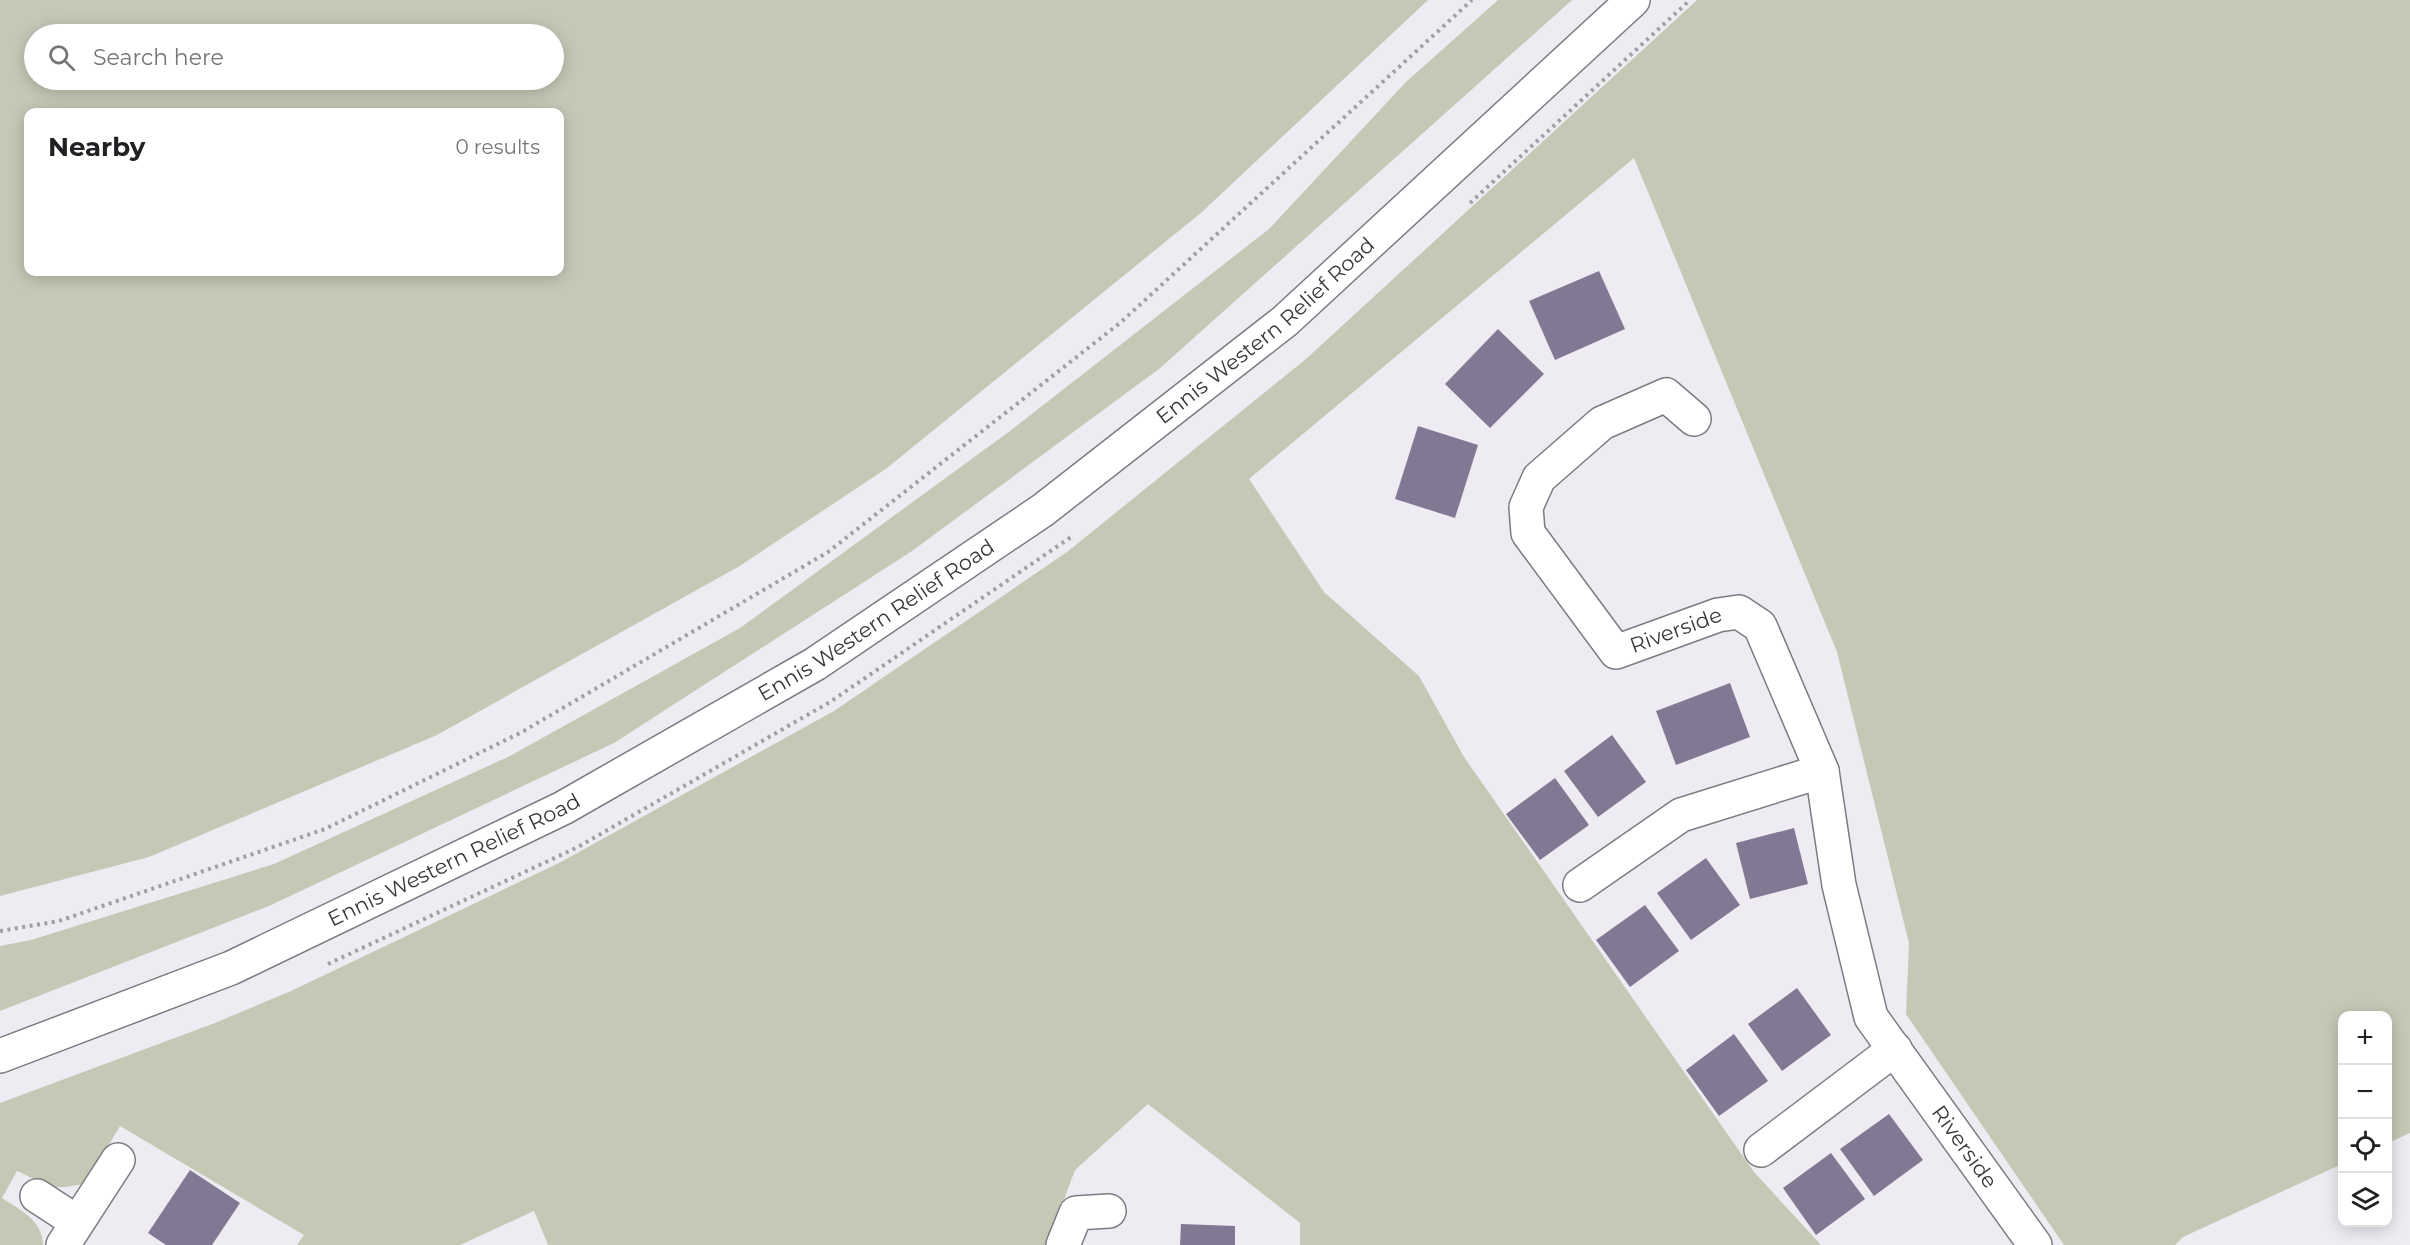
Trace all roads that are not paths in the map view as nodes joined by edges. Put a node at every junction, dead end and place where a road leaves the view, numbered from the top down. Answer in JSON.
{"nodes":[{"id":1,"x":1633,"y":0,"type":"edge"},
{"id":2,"x":1694,"y":419,"type":"dead end"},
{"id":3,"x":1822,"y":771,"type":"junction"},
{"id":4,"x":1580,"y":885,"type":"dead end"},
{"id":5,"x":1895,"y":1049,"type":"junction"},
{"id":6,"x":0,"y":1056,"type":"edge"},
{"id":7,"x":1761,"y":1150,"type":"dead end"},
{"id":8,"x":118,"y":1160,"type":"dead end"},
{"id":9,"x":37,"y":1196,"type":"dead end"},
{"id":10,"x":1109,"y":1211,"type":"dead end"},
{"id":11,"x":70,"y":1234,"type":"edge"},
{"id":12,"x":1063,"y":1245,"type":"edge"},
{"id":13,"x":2034,"y":1245,"type":"edge"}],
"edges":[{"from":1,"to":6,"type":"main road","name":"Ennis Western Relief Road"},
{"from":2,"to":3,"type":"main road","name":"Riverside"},
{"from":3,"to":4,"type":"main road"},
{"from":3,"to":5,"type":"main road","name":"Riverside"},
{"from":5,"to":7,"type":"main road"},
{"from":5,"to":13,"type":"main road","name":"Riverside"},
{"from":8,"to":11,"type":"main road"},
{"from":9,"to":11,"type":"main road"},
{"from":10,"to":12,"type":"main road"}]}
